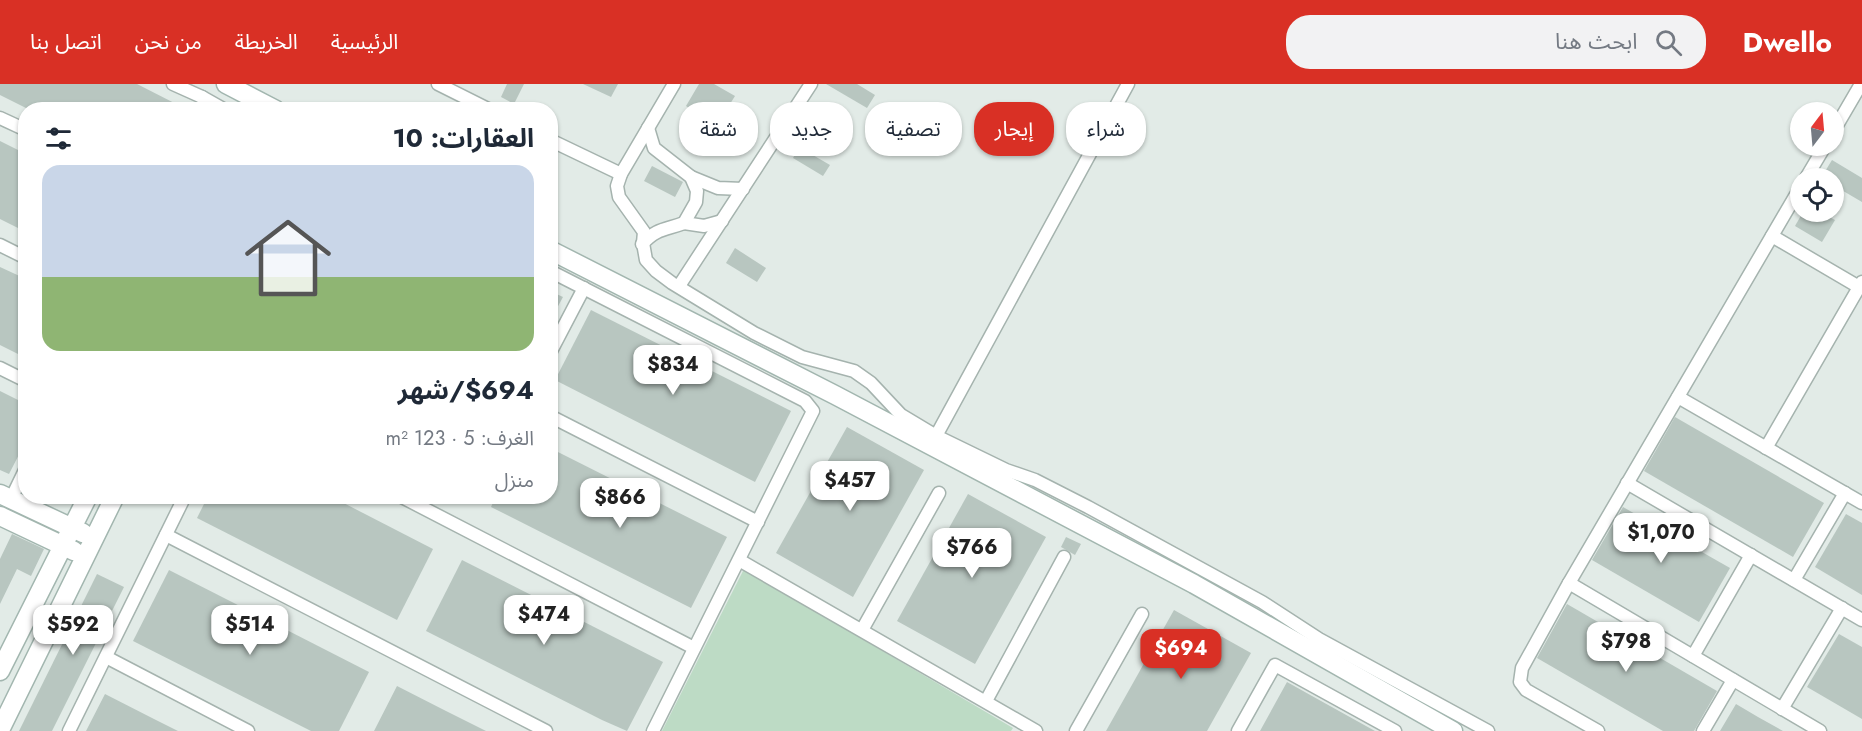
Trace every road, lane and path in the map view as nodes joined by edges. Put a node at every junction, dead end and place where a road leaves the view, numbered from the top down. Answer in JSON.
{"nodes":[{"id":1,"x":173,"y":84,"type":"edge"},
{"id":2,"x":226,"y":84,"type":"edge"},
{"id":3,"x":439,"y":84,"type":"edge"},
{"id":4,"x":674,"y":84,"type":"edge"},
{"id":5,"x":811,"y":84,"type":"edge"},
{"id":6,"x":1128,"y":84,"type":"edge"},
{"id":7,"x":1861,"y":84,"type":"edge"},
{"id":8,"x":200,"y":102,"type":"edge"},
{"id":9,"x":261,"y":102,"type":"edge"},
{"id":10,"x":474,"y":102,"type":"edge"},
{"id":11,"x":1857,"y":102,"type":"edge"},
{"id":12,"x":0,"y":118,"type":"edge"},
{"id":13,"x":1844,"y":118,"type":"edge"},
{"id":14,"x":18,"y":126,"type":"edge"},
{"id":15,"x":648,"y":128,"type":"junction"},
{"id":16,"x":558,"y":144,"type":"edge"},
{"id":17,"x":621,"y":174,"type":"junction"},
{"id":18,"x":691,"y":177,"type":"junction"},
{"id":19,"x":743,"y":189,"type":"junction"},
{"id":20,"x":1790,"y":206,"type":"edge"},
{"id":21,"x":722,"y":221,"type":"junction"},
{"id":22,"x":684,"y":223,"type":"junction"},
{"id":23,"x":1772,"y":236,"type":"junction"},
{"id":24,"x":642,"y":244,"type":"junction"},
{"id":25,"x":0,"y":245,"type":"edge"},
{"id":26,"x":558,"y":253,"type":"edge"},
{"id":27,"x":18,"y":254,"type":"edge"},
{"id":28,"x":558,"y":276,"type":"edge"},
{"id":29,"x":1860,"y":285,"type":"edge"},
{"id":30,"x":679,"y":286,"type":"junction"},
{"id":31,"x":584,"y":288,"type":"junction"},
{"id":32,"x":558,"y":338,"type":"edge"},
{"id":33,"x":0,"y":368,"type":"edge"},
{"id":34,"x":18,"y":377,"type":"edge"},
{"id":35,"x":1678,"y":398,"type":"junction"},
{"id":36,"x":558,"y":420,"type":"edge"},
{"id":37,"x":936,"y":436,"type":"junction"},
{"id":38,"x":1766,"y":448,"type":"junction"},
{"id":39,"x":18,"y":480,"type":"edge"},
{"id":40,"x":1627,"y":483,"type":"junction"},
{"id":41,"x":939,"y":492,"type":"dead end"},
{"id":42,"x":1845,"y":493,"type":"junction"},
{"id":43,"x":6,"y":497,"type":"edge"},
{"id":44,"x":1862,"y":503,"type":"edge"},
{"id":45,"x":21,"y":504,"type":"edge"},
{"id":46,"x":84,"y":504,"type":"edge"},
{"id":47,"x":110,"y":504,"type":"edge"},
{"id":48,"x":181,"y":504,"type":"edge"},
{"id":49,"x":415,"y":504,"type":"edge"},
{"id":50,"x":2,"y":521,"type":"edge"},
{"id":51,"x":758,"y":522,"type":"junction"},
{"id":52,"x":73,"y":528,"type":"junction"},
{"id":53,"x":166,"y":535,"type":"junction"},
{"id":54,"x":94,"y":538,"type":"junction"},
{"id":55,"x":64,"y":546,"type":"junction"},
{"id":56,"x":1751,"y":555,"type":"junction"},
{"id":57,"x":84,"y":556,"type":"junction"},
{"id":58,"x":1064,"y":557,"type":"dead end"},
{"id":59,"x":739,"y":560,"type":"junction"},
{"id":60,"x":1794,"y":580,"type":"junction"},
{"id":61,"x":1569,"y":583,"type":"junction"},
{"id":62,"x":1842,"y":608,"type":"junction"},
{"id":63,"x":1143,"y":614,"type":"dead end"},
{"id":64,"x":1862,"y":620,"type":"edge"},
{"id":65,"x":862,"y":630,"type":"junction"},
{"id":66,"x":694,"y":648,"type":"junction"},
{"id":67,"x":1693,"y":656,"type":"junction"},
{"id":68,"x":106,"y":657,"type":"junction"},
{"id":69,"x":0,"y":671,"type":"edge"},
{"id":70,"x":1733,"y":680,"type":"junction"},
{"id":71,"x":986,"y":701,"type":"junction"},
{"id":72,"x":1782,"y":709,"type":"junction"},
{"id":73,"x":0,"y":730,"type":"edge"},
{"id":74,"x":1032,"y":730,"type":"edge"},
{"id":75,"x":69,"y":731,"type":"edge"},
{"id":76,"x":248,"y":731,"type":"edge"},
{"id":77,"x":546,"y":731,"type":"edge"},
{"id":78,"x":652,"y":731,"type":"edge"},
{"id":79,"x":1076,"y":731,"type":"edge"},
{"id":80,"x":1238,"y":731,"type":"edge"},
{"id":81,"x":1395,"y":731,"type":"edge"},
{"id":82,"x":1453,"y":731,"type":"edge"},
{"id":83,"x":1488,"y":731,"type":"edge"},
{"id":84,"x":1598,"y":731,"type":"edge"},
{"id":85,"x":1703,"y":731,"type":"edge"},
{"id":86,"x":1820,"y":731,"type":"edge"}],
"edges":[{"from":1,"to":8,"type":"street"},
{"from":2,"to":9,"type":"street"},
{"from":3,"to":10,"type":"street"},
{"from":4,"to":15,"type":"street"},
{"from":5,"to":19,"type":"street"},
{"from":6,"to":37,"type":"street"},
{"from":7,"to":11,"type":"street"},
{"from":11,"to":13,"type":"street"},
{"from":12,"to":14,"type":"street"},
{"from":15,"to":17,"type":"street"},
{"from":15,"to":18,"type":"street"},
{"from":16,"to":17,"type":"street"},
{"from":17,"to":24,"type":"street"},
{"from":18,"to":19,"type":"street"},
{"from":18,"to":22,"type":"street"},
{"from":19,"to":21,"type":"street"},
{"from":20,"to":23,"type":"street"},
{"from":21,"to":22,"type":"street"},
{"from":21,"to":30,"type":"street"},
{"from":22,"to":24,"type":"street"},
{"from":23,"to":29,"type":"street"},
{"from":23,"to":35,"type":"street"},
{"from":24,"to":30,"type":"street"},
{"from":25,"to":27,"type":"street"},
{"from":26,"to":82,"type":"street"},
{"from":28,"to":31,"type":"street"},
{"from":29,"to":38,"type":"street"},
{"from":30,"to":37,"type":"street"},
{"from":31,"to":32,"type":"street"},
{"from":31,"to":51,"type":"street"},
{"from":33,"to":34,"type":"street"},
{"from":35,"to":38,"type":"street"},
{"from":35,"to":40,"type":"street"},
{"from":36,"to":51,"type":"street"},
{"from":37,"to":83,"type":"street"},
{"from":38,"to":42,"type":"street"},
{"from":39,"to":43,"type":"street"},
{"from":40,"to":56,"type":"street"},
{"from":40,"to":61,"type":"street"},
{"from":41,"to":65,"type":"street"},
{"from":42,"to":44,"type":"street"},
{"from":42,"to":60,"type":"street"},
{"from":45,"to":52,"type":"street"},
{"from":46,"to":52,"type":"street"},
{"from":47,"to":54,"type":"street"},
{"from":48,"to":53,"type":"street"},
{"from":49,"to":66,"type":"street"},
{"from":50,"to":55,"type":"street"},
{"from":51,"to":59,"type":"street"},
{"from":52,"to":54,"type":"street"},
{"from":52,"to":55,"type":"street"},
{"from":53,"to":68,"type":"street"},
{"from":53,"to":77,"type":"street"},
{"from":54,"to":57,"type":"street"},
{"from":55,"to":57,"type":"street"},
{"from":55,"to":69,"type":"street"},
{"from":56,"to":60,"type":"street"},
{"from":56,"to":67,"type":"street"},
{"from":57,"to":73,"type":"street"},
{"from":58,"to":71,"type":"street"},
{"from":59,"to":65,"type":"street"},
{"from":59,"to":66,"type":"street"},
{"from":60,"to":62,"type":"street"},
{"from":61,"to":67,"type":"street"},
{"from":61,"to":84,"type":"street"},
{"from":62,"to":64,"type":"street"},
{"from":62,"to":72,"type":"street"},
{"from":63,"to":79,"type":"street"},
{"from":65,"to":71,"type":"street"},
{"from":66,"to":78,"type":"street"},
{"from":67,"to":70,"type":"street"},
{"from":68,"to":75,"type":"street"},
{"from":68,"to":76,"type":"street"},
{"from":70,"to":72,"type":"street"},
{"from":70,"to":85,"type":"street"},
{"from":71,"to":74,"type":"street"},
{"from":72,"to":86,"type":"street"},
{"from":80,"to":81,"type":"street"}]}
